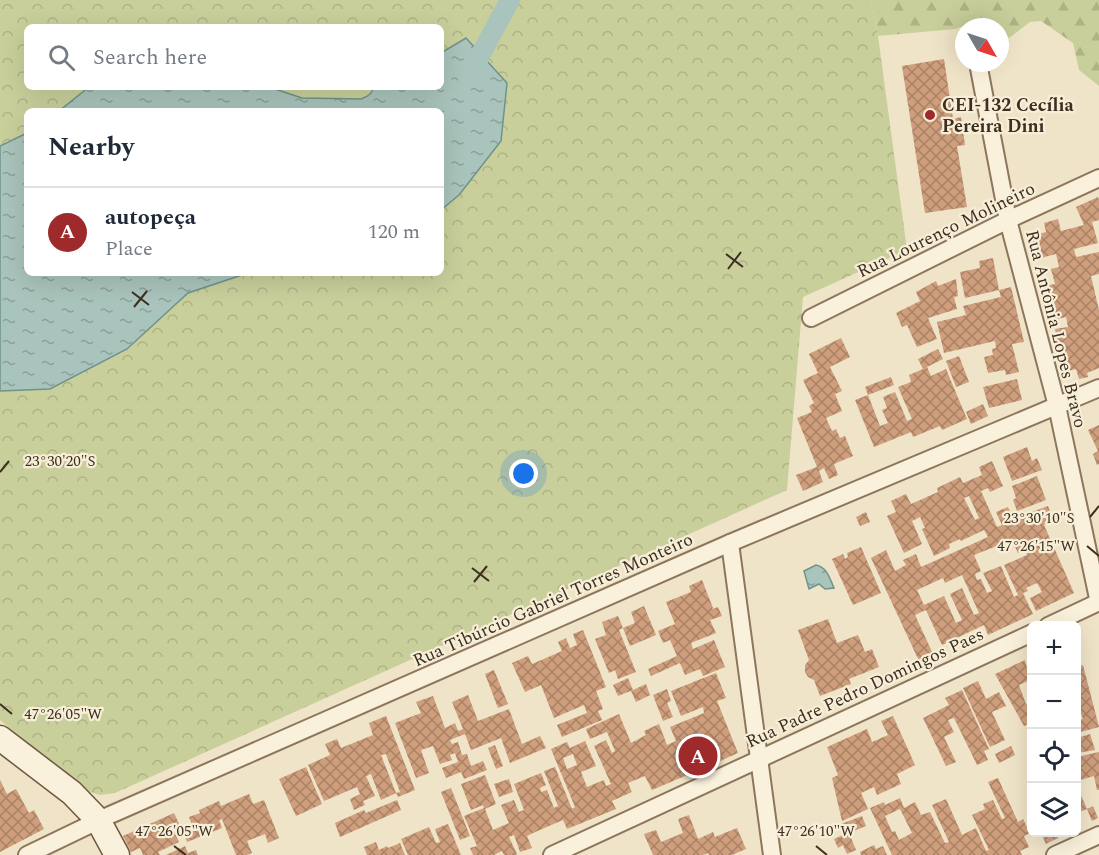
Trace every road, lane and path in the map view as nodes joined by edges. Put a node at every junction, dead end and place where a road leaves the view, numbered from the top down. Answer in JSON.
{"nodes":[{"id":1,"x":980,"y":72,"type":"edge"},
{"id":2,"x":1099,"y":178,"type":"edge"},
{"id":3,"x":1008,"y":220,"type":"junction"},
{"id":4,"x":811,"y":318,"type":"dead end"},
{"id":5,"x":1099,"y":388,"type":"edge"},
{"id":6,"x":1057,"y":406,"type":"junction"},
{"id":7,"x":730,"y":543,"type":"junction"},
{"id":8,"x":1099,"y":603,"type":"edge"},
{"id":9,"x":1059,"y":621,"type":"edge"},
{"id":10,"x":1027,"y":635,"type":"edge"},
{"id":11,"x":0,"y":738,"type":"edge"},
{"id":12,"x":760,"y":758,"type":"junction"},
{"id":13,"x":98,"y":820,"type":"junction"},
{"id":14,"x":1099,"y":835,"type":"edge"},
{"id":15,"x":27,"y":855,"type":"edge"},
{"id":16,"x":117,"y":855,"type":"edge"},
{"id":17,"x":552,"y":855,"type":"edge"},
{"id":18,"x":772,"y":855,"type":"edge"},
{"id":19,"x":1055,"y":855,"type":"edge"}],
"edges":[{"from":1,"to":3,"type":"street","name":"Rua Antônia Lopes Bravo"},
{"from":2,"to":3,"type":"street","name":"Rua Lourenço Molineiro"},
{"from":3,"to":4,"type":"street","name":"Rua Lourenço Molineiro"},
{"from":3,"to":6,"type":"street","name":"Rua Antônia Lopes Bravo"},
{"from":5,"to":6,"type":"street","name":"Rua Tibúrcio Gabriel Torres Monteiro"},
{"from":6,"to":7,"type":"street","name":"Rua Tibúrcio Gabriel Torres Monteiro"},
{"from":6,"to":8,"type":"street","name":"Rua Antônia Lopes Bravo"},
{"from":7,"to":12,"type":"street"},
{"from":7,"to":13,"type":"street","name":"Rua Tibúrcio Gabriel Torres Monteiro"},
{"from":8,"to":9,"type":"street"},
{"from":10,"to":12,"type":"street","name":"Rua Padre Pedro Domingos Paes"},
{"from":11,"to":13,"type":"main road"},
{"from":12,"to":17,"type":"street","name":"Rua Padre Pedro Domingos Paes"},
{"from":12,"to":18,"type":"street"},
{"from":13,"to":15,"type":"street","name":"Rua Tibúrcio Gabriel Torres Monteiro"},
{"from":13,"to":16,"type":"main road"},
{"from":14,"to":19,"type":"street"}]}
